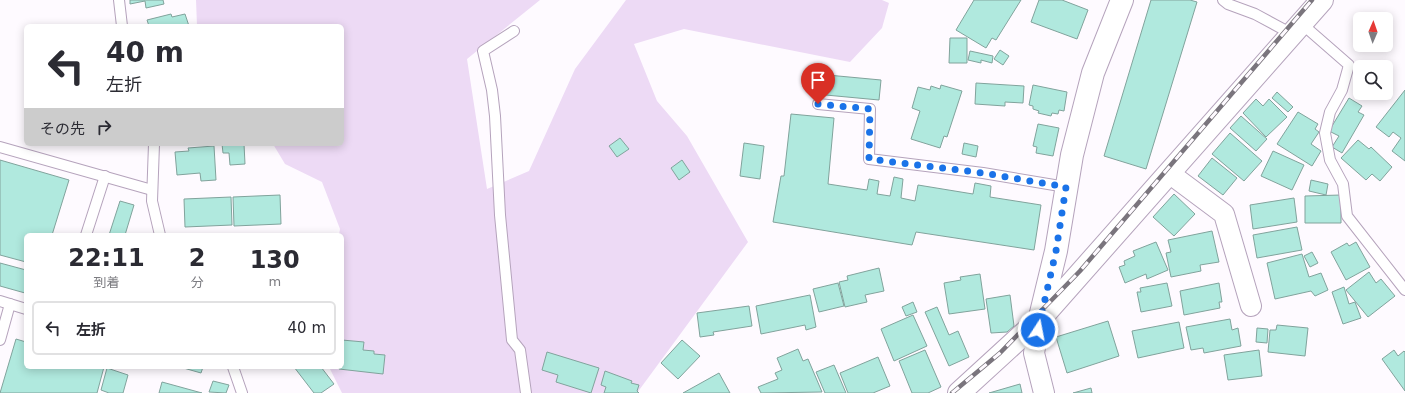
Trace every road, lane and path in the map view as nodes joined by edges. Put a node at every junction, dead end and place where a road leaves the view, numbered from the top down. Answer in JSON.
{"nodes":[{"id":1,"x":119,"y":0,"type":"edge"},
{"id":2,"x":1122,"y":0,"type":"edge"},
{"id":3,"x":1223,"y":0,"type":"edge"},
{"id":4,"x":1322,"y":0,"type":"edge"},
{"id":5,"x":122,"y":24,"type":"edge"},
{"id":6,"x":1297,"y":29,"type":"junction"},
{"id":7,"x":514,"y":30,"type":"dead end"},
{"id":8,"x":818,"y":104,"type":"dead end"},
{"id":9,"x":154,"y":146,"type":"edge"},
{"id":10,"x":0,"y":147,"type":"edge"},
{"id":11,"x":1169,"y":173,"type":"junction"},
{"id":12,"x":105,"y":176,"type":"junction"},
{"id":13,"x":1066,"y":187,"type":"junction"},
{"id":14,"x":152,"y":190,"type":"junction"},
{"id":15,"x":87,"y":233,"type":"edge"},
{"id":16,"x":159,"y":233,"type":"edge"},
{"id":17,"x":1405,"y":290,"type":"edge"},
{"id":18,"x":0,"y":301,"type":"edge"},
{"id":19,"x":10,"y":304,"type":"junction"},
{"id":20,"x":1251,"y":306,"type":"dead end"},
{"id":21,"x":24,"y":308,"type":"edge"},
{"id":22,"x":1040,"y":319,"type":"junction"},
{"id":23,"x":0,"y":340,"type":"edge"},
{"id":24,"x":234,"y":369,"type":"edge"},
{"id":25,"x":242,"y":393,"type":"edge"},
{"id":26,"x":526,"y":393,"type":"edge"},
{"id":27,"x":959,"y":393,"type":"edge"},
{"id":28,"x":1044,"y":393,"type":"edge"}],
"edges":[{"from":1,"to":5,"type":"lane"},
{"from":2,"to":13,"type":"street"},
{"from":3,"to":6,"type":"lane"},
{"from":4,"to":6,"type":"street"},
{"from":6,"to":11,"type":"street"},
{"from":6,"to":17,"type":"lane"},
{"from":7,"to":26,"type":"lane"},
{"from":8,"to":13,"type":"lane"},
{"from":9,"to":14,"type":"lane"},
{"from":10,"to":12,"type":"lane"},
{"from":11,"to":20,"type":"street"},
{"from":11,"to":22,"type":"street"},
{"from":12,"to":14,"type":"lane"},
{"from":12,"to":15,"type":"lane"},
{"from":13,"to":22,"type":"street"},
{"from":14,"to":16,"type":"lane"},
{"from":18,"to":19,"type":"lane"},
{"from":19,"to":21,"type":"lane"},
{"from":19,"to":23,"type":"lane"},
{"from":22,"to":27,"type":"street"},
{"from":22,"to":28,"type":"street"},
{"from":24,"to":25,"type":"lane"}]}
